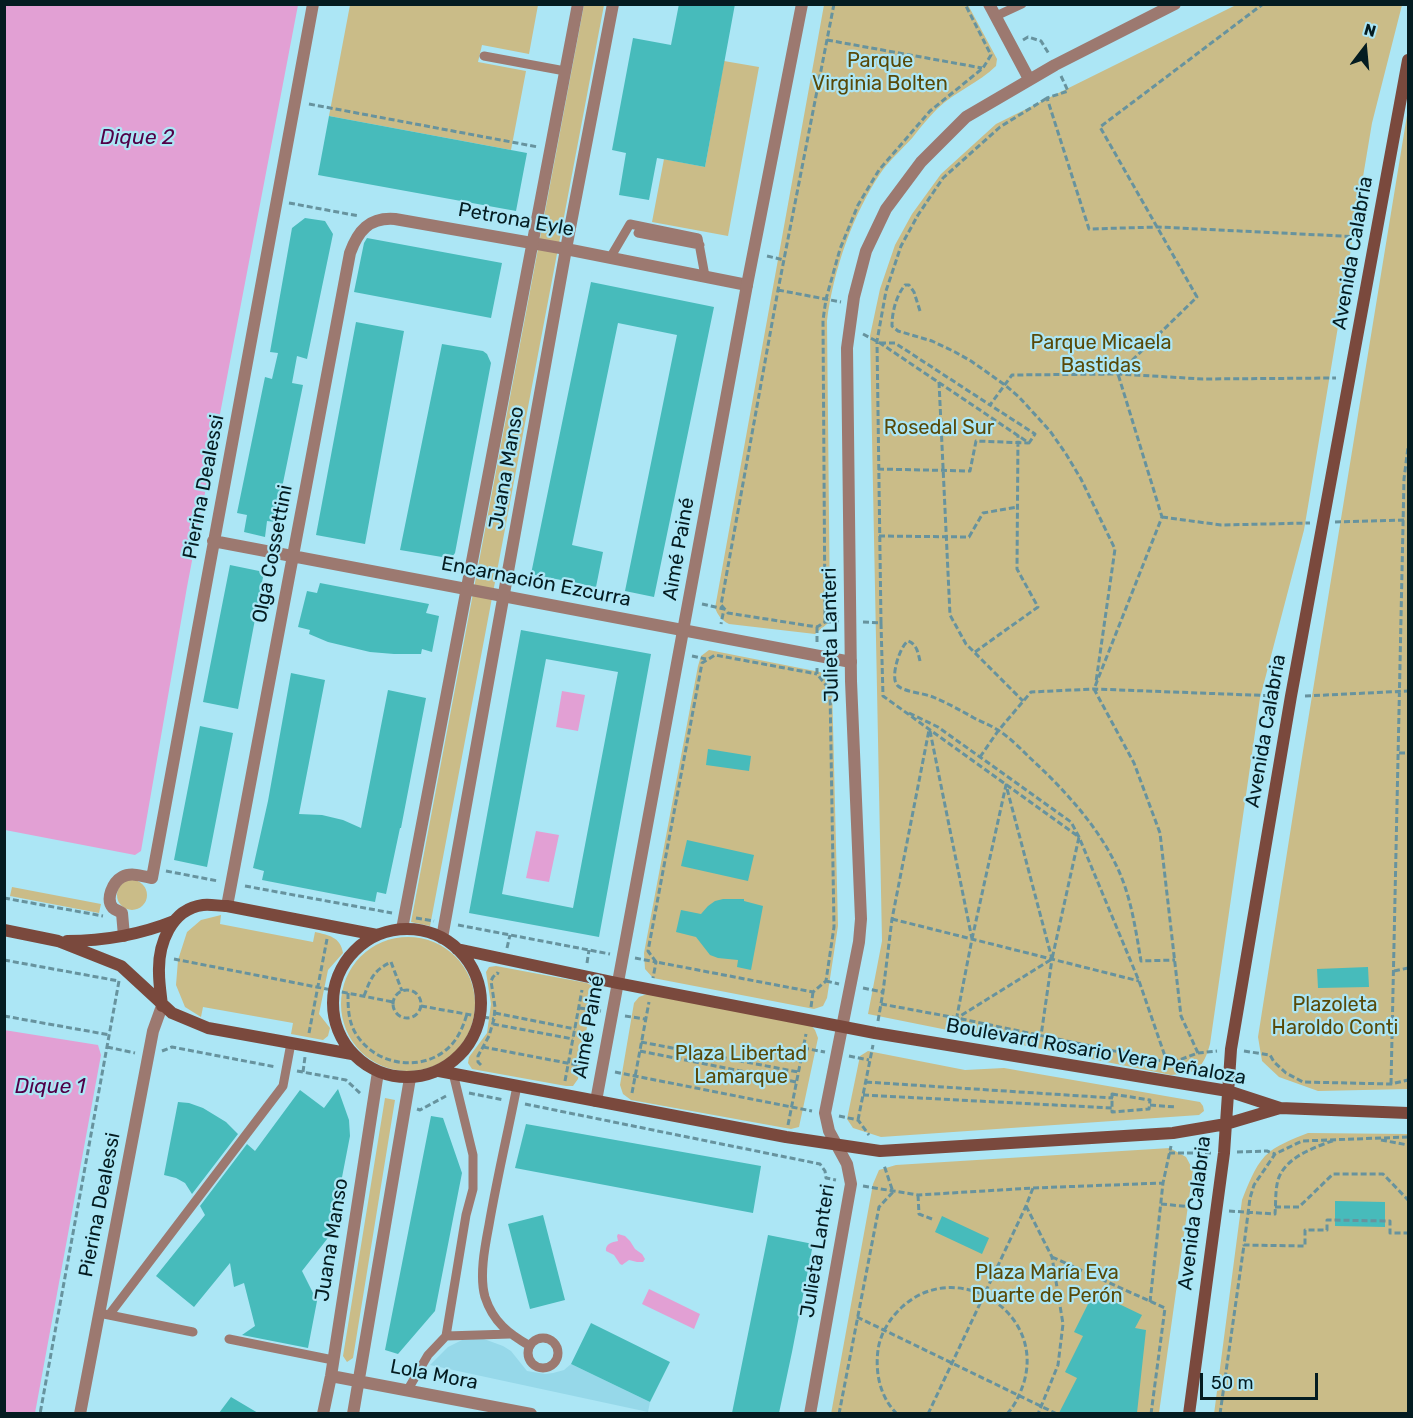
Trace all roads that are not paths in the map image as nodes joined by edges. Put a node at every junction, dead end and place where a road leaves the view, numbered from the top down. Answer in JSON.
{"nodes":[{"id":1,"x":313,"y":4,"type":"edge"},
{"id":2,"x":578,"y":4,"type":"edge"},
{"id":3,"x":613,"y":4,"type":"edge"},
{"id":4,"x":802,"y":4,"type":"edge"},
{"id":5,"x":989,"y":4,"type":"edge"},
{"id":6,"x":1022,"y":4,"type":"edge"},
{"id":7,"x":1175,"y":4,"type":"edge"},
{"id":8,"x":996,"y":16,"type":"junction"},
{"id":9,"x":484,"y":56,"type":"dead end"},
{"id":10,"x":1408,"y":60,"type":"edge"},
{"id":11,"x":565,"y":71,"type":"junction"},
{"id":12,"x":1029,"y":79,"type":"junction"},
{"id":13,"x":379,"y":219,"type":"joint"},
{"id":14,"x":638,"y":233,"type":"dead end"},
{"id":15,"x":533,"y":243,"type":"junction"},
{"id":16,"x":700,"y":245,"type":"junction"},
{"id":17,"x":566,"y":249,"type":"junction"},
{"id":18,"x":610,"y":258,"type":"junction"},
{"id":19,"x":705,"y":276,"type":"junction"},
{"id":20,"x":747,"y":285,"type":"junction"},
{"id":21,"x":213,"y":541,"type":"junction"},
{"id":22,"x":292,"y":556,"type":"junction"},
{"id":23,"x":466,"y":588,"type":"junction"},
{"id":24,"x":504,"y":595,"type":"junction"},
{"id":25,"x":683,"y":630,"type":"junction"},
{"id":26,"x":851,"y":662,"type":"junction"},
{"id":27,"x":226,"y":906,"type":"junction"},
{"id":28,"x":174,"y":921,"type":"junction"},
{"id":29,"x":402,"y":929,"type":"junction"},
{"id":30,"x":4,"y":930,"type":"edge"},
{"id":31,"x":377,"y":935,"type":"junction"},
{"id":32,"x":124,"y":936,"type":"junction"},
{"id":33,"x":442,"y":938,"type":"junction"},
{"id":34,"x":58,"y":941,"type":"junction"},
{"id":35,"x":457,"y":949,"type":"junction"},
{"id":36,"x":617,"y":983,"type":"junction"},
{"id":37,"x":162,"y":1006,"type":"junction"},
{"id":38,"x":842,"y":1026,"type":"junction"},
{"id":39,"x":291,"y":1043,"type":"junction"},
{"id":40,"x":352,"y":1054,"type":"junction"},
{"id":41,"x":439,"y":1071,"type":"junction"},
{"id":42,"x":378,"y":1072,"type":"junction"},
{"id":43,"x":453,"y":1073,"type":"junction"},
{"id":44,"x":410,"y":1078,"type":"junction"},
{"id":45,"x":517,"y":1086,"type":"junction"},
{"id":46,"x":1228,"y":1091,"type":"junction"},
{"id":47,"x":596,"y":1101,"type":"junction"},
{"id":48,"x":1280,"y":1108,"type":"junction"},
{"id":49,"x":1408,"y":1113,"type":"edge"},
{"id":50,"x":1226,"y":1124,"type":"junction"},
{"id":51,"x":835,"y":1144,"type":"junction"},
{"id":52,"x":104,"y":1314,"type":"junction"},
{"id":53,"x":193,"y":1332,"type":"dead end"},
{"id":54,"x":510,"y":1334,"type":"junction"},
{"id":55,"x":446,"y":1336,"type":"junction"},
{"id":56,"x":229,"y":1340,"type":"dead end"},
{"id":57,"x":530,"y":1346,"type":"dead end"},
{"id":58,"x":333,"y":1360,"type":"junction"},
{"id":59,"x":331,"y":1376,"type":"junction"},
{"id":60,"x":360,"y":1380,"type":"junction"},
{"id":61,"x":407,"y":1391,"type":"junction"},
{"id":62,"x":80,"y":1413,"type":"edge"},
{"id":63,"x":323,"y":1413,"type":"edge"},
{"id":64,"x":353,"y":1413,"type":"edge"},
{"id":65,"x":531,"y":1413,"type":"edge"},
{"id":66,"x":810,"y":1413,"type":"edge"},
{"id":67,"x":1188,"y":1413,"type":"edge"}],
"edges":[{"from":1,"to":21,"type":"street","name":"Pierina Dealessi"},
{"from":2,"to":11,"type":"street","name":"Juana Manso"},
{"from":3,"to":17,"type":"street","name":"Juana Manso"},
{"from":4,"to":20,"type":"street","name":"Aimé Painé"},
{"from":5,"to":8,"type":"street"},
{"from":6,"to":8,"type":"lane"},
{"from":7,"to":12,"type":"street","name":"Julieta Lanteri"},
{"from":8,"to":12,"type":"street"},
{"from":9,"to":11,"type":"lane"},
{"from":10,"to":46,"type":"main road","name":"Avenida Calabria"},
{"from":11,"to":15,"type":"street","name":"Juana Manso"},
{"from":12,"to":26,"type":"street","name":"Julieta Lanteri"},
{"from":13,"to":15,"type":"street","name":"Petrona Eyle"},
{"from":13,"to":22,"type":"street","name":"Olga Cossettini"},
{"from":14,"to":16,"type":"lane"},
{"from":15,"to":17,"type":"street","name":"Petrona Eyle"},
{"from":15,"to":23,"type":"street","name":"Juana Manso"},
{"from":16,"to":18,"type":"lane"},
{"from":16,"to":19,"type":"lane"},
{"from":17,"to":18,"type":"street","name":"Petrona Eyle"},
{"from":17,"to":24,"type":"street","name":"Juana Manso"},
{"from":18,"to":19,"type":"street","name":"Petrona Eyle"},
{"from":19,"to":20,"type":"street","name":"Petrona Eyle"},
{"from":20,"to":25,"type":"street","name":"Aimé Painé"},
{"from":21,"to":22,"type":"street","name":"Encarnación Ezcurra"},
{"from":21,"to":32,"type":"street","name":"Pierina Dealessi"},
{"from":22,"to":23,"type":"street","name":"Encarnación Ezcurra"},
{"from":22,"to":27,"type":"street","name":"Olga Cossettini"},
{"from":23,"to":24,"type":"street","name":"Encarnación Ezcurra"},
{"from":23,"to":29,"type":"street","name":"Juana Manso"},
{"from":24,"to":25,"type":"street","name":"Encarnación Ezcurra"},
{"from":24,"to":33,"type":"street","name":"Juana Manso"},
{"from":25,"to":26,"type":"street","name":"Encarnación Ezcurra"},
{"from":25,"to":36,"type":"street","name":"Aimé Painé"},
{"from":26,"to":38,"type":"street","name":"Julieta Lanteri"},
{"from":27,"to":28,"type":"main road"},
{"from":27,"to":31,"type":"main road"},
{"from":28,"to":32,"type":"main road"},
{"from":28,"to":37,"type":"main road"},
{"from":29,"to":31,"type":"main road"},
{"from":29,"to":33,"type":"main road"},
{"from":30,"to":34,"type":"main road"},
{"from":31,"to":40,"type":"main road"},
{"from":32,"to":34,"type":"main road"},
{"from":33,"to":35,"type":"main road"},
{"from":34,"to":37,"type":"main road"},
{"from":35,"to":36,"type":"main road","name":"Boulevard Rosario Vera Peñaloza"},
{"from":35,"to":41,"type":"main road"},
{"from":36,"to":38,"type":"main road","name":"Boulevard Rosario Vera Peñaloza"},
{"from":36,"to":47,"type":"street","name":"Aimé Painé"},
{"from":37,"to":39,"type":"main road"},
{"from":37,"to":52,"type":"street","name":"Pierina Dealessi"},
{"from":38,"to":46,"type":"main road","name":"Boulevard Rosario Vera Peñaloza"},
{"from":38,"to":51,"type":"street","name":"Julieta Lanteri"},
{"from":39,"to":40,"type":"main road"},
{"from":39,"to":52,"type":"lane"},
{"from":40,"to":42,"type":"main road"},
{"from":41,"to":43,"type":"main road","name":"Boulevard Rosario Vera Peñaloza"},
{"from":41,"to":44,"type":"main road"},
{"from":42,"to":44,"type":"main road"},
{"from":42,"to":58,"type":"street","name":"Juana Manso"},
{"from":43,"to":45,"type":"main road","name":"Boulevard Rosario Vera Peñaloza"},
{"from":43,"to":55,"type":"lane"},
{"from":44,"to":60,"type":"street"},
{"from":45,"to":47,"type":"main road","name":"Boulevard Rosario Vera Peñaloza"},
{"from":45,"to":54,"type":"lane"},
{"from":46,"to":48,"type":"main road","name":"Boulevard Rosario Vera Peñaloza"},
{"from":46,"to":50,"type":"main road","name":"Avenida Calabria"},
{"from":47,"to":51,"type":"main road","name":"Boulevard Rosario Vera Peñaloza"},
{"from":48,"to":49,"type":"main road"},
{"from":48,"to":50,"type":"main road","name":"Boulevard Rosario Vera Peñaloza"},
{"from":50,"to":51,"type":"main road","name":"Boulevard Rosario Vera Peñaloza"},
{"from":50,"to":67,"type":"main road","name":"Avenida Calabria"},
{"from":51,"to":66,"type":"street","name":"Julieta Lanteri"},
{"from":52,"to":53,"type":"lane"},
{"from":52,"to":62,"type":"street","name":"Pierina Dealessi"},
{"from":54,"to":55,"type":"lane"},
{"from":54,"to":57,"type":"lane"},
{"from":55,"to":61,"type":"lane"},
{"from":56,"to":58,"type":"lane"},
{"from":58,"to":59,"type":"street","name":"Juana Manso"},
{"from":59,"to":60,"type":"street","name":"Lola Mora"},
{"from":59,"to":63,"type":"street","name":"Juana Manso"},
{"from":60,"to":61,"type":"street","name":"Lola Mora"},
{"from":60,"to":64,"type":"street"},
{"from":61,"to":65,"type":"street","name":"Lola Mora"}]}
